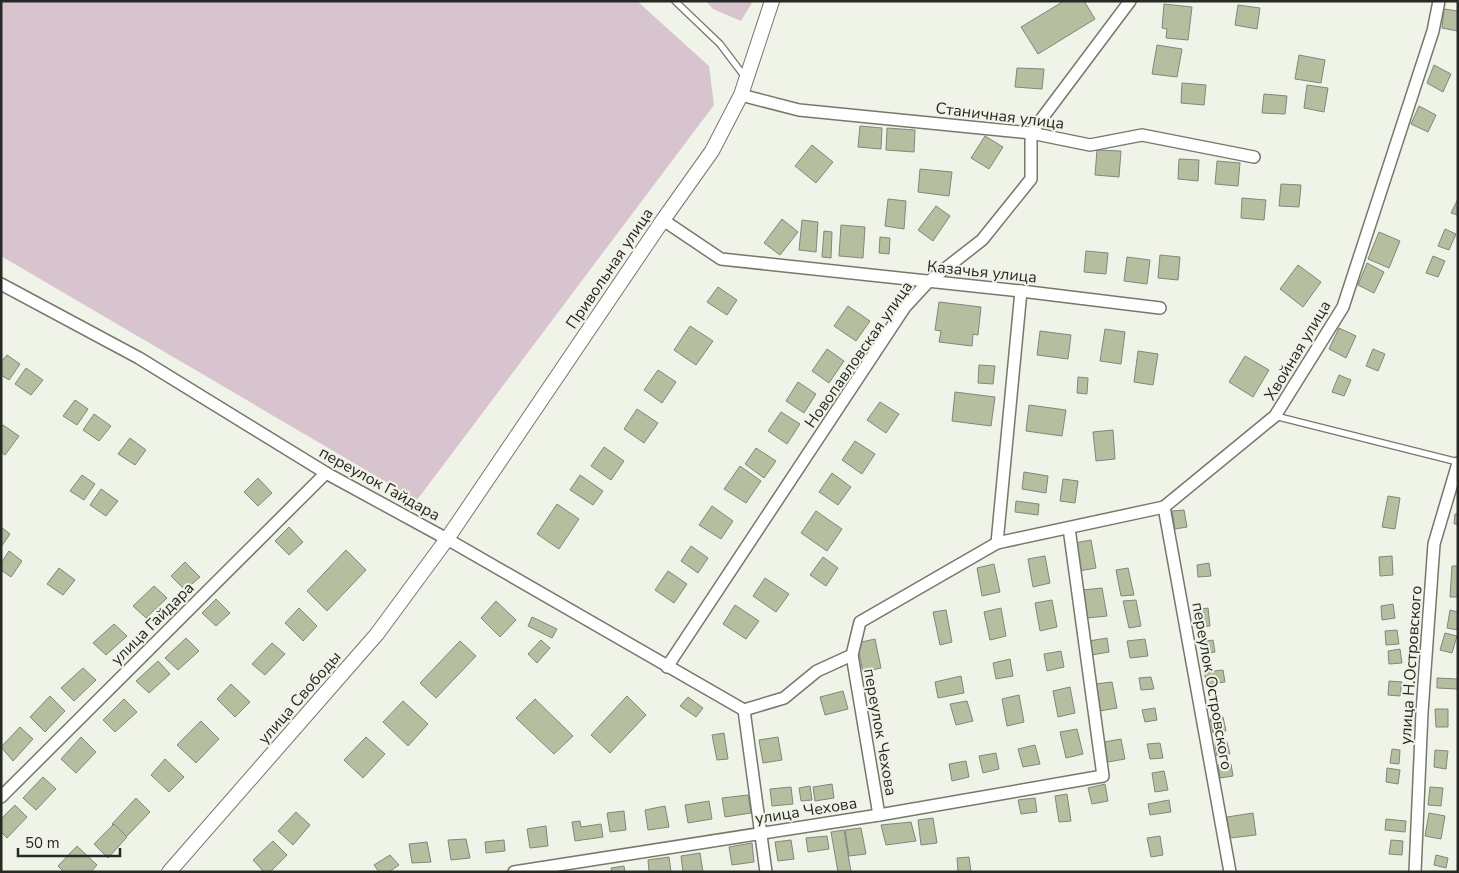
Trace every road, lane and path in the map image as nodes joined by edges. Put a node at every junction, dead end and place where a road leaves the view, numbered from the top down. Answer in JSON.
{"nodes":[{"id":1,"x":675,"y":1,"type":"edge"},
{"id":2,"x":772,"y":1,"type":"edge"},
{"id":3,"x":1130,"y":1,"type":"edge"},
{"id":4,"x":1439,"y":1,"type":"edge"},
{"id":5,"x":746,"y":79,"type":"junction"},
{"id":6,"x":740,"y":95,"type":"junction"},
{"id":7,"x":1031,"y":133,"type":"junction"},
{"id":8,"x":1254,"y":157,"type":"dead end"},
{"id":9,"x":662,"y":220,"type":"junction"},
{"id":10,"x":928,"y":282,"type":"junction"},
{"id":11,"x":1,"y":284,"type":"edge"},
{"id":12,"x":1021,"y":291,"type":"junction"},
{"id":13,"x":1160,"y":308,"type":"dead end"},
{"id":14,"x":1275,"y":416,"type":"junction"},
{"id":15,"x":1458,"y":462,"type":"edge"},
{"id":16,"x":326,"y":473,"type":"junction"},
{"id":17,"x":1164,"y":507,"type":"junction"},
{"id":18,"x":1069,"y":528,"type":"junction"},
{"id":19,"x":446,"y":539,"type":"junction"},
{"id":20,"x":998,"y":543,"type":"junction"},
{"id":21,"x":852,"y":655,"type":"junction"},
{"id":22,"x":667,"y":667,"type":"junction"},
{"id":23,"x":744,"y":710,"type":"junction"},
{"id":24,"x":1,"y":796,"type":"edge"},
{"id":25,"x":879,"y":815,"type":"junction"},
{"id":26,"x":760,"y":833,"type":"junction"},
{"id":27,"x":169,"y":872,"type":"edge"},
{"id":28,"x":514,"y":872,"type":"edge"},
{"id":29,"x":766,"y":872,"type":"edge"},
{"id":30,"x":1230,"y":872,"type":"edge"},
{"id":31,"x":1415,"y":872,"type":"edge"}],
"edges":[{"from":1,"to":5,"type":"lane"},
{"from":2,"to":5,"type":"street","name":"Привольная улица"},
{"from":3,"to":7,"type":"street"},
{"from":4,"to":14,"type":"street","name":"Хвойная улица"},
{"from":5,"to":6,"type":"street","name":"Привольная улица"},
{"from":6,"to":7,"type":"street","name":"Станичная улица"},
{"from":6,"to":9,"type":"street","name":"Привольная улица"},
{"from":7,"to":8,"type":"street","name":"Станичная улица"},
{"from":7,"to":10,"type":"street","name":"Новопавловская улица"},
{"from":9,"to":10,"type":"street","name":"Казачья улица"},
{"from":9,"to":19,"type":"street","name":"Привольная улица"},
{"from":10,"to":12,"type":"street","name":"Казачья улица"},
{"from":10,"to":22,"type":"street","name":"Новопавловская улица"},
{"from":11,"to":16,"type":"street","name":"переулок Гайдара"},
{"from":12,"to":13,"type":"street","name":"Казачья улица"},
{"from":12,"to":20,"type":"street"},
{"from":14,"to":15,"type":"lane"},
{"from":14,"to":17,"type":"street","name":"Хвойная улица"},
{"from":15,"to":31,"type":"street","name":"улица Н.Островского"},
{"from":16,"to":19,"type":"street","name":"переулок Гайдара"},
{"from":16,"to":24,"type":"street","name":"улица Гайдара"},
{"from":17,"to":18,"type":"street","name":"Хвойная улица"},
{"from":17,"to":30,"type":"street","name":"переулок Островского"},
{"from":18,"to":20,"type":"street","name":"Хвойная улица"},
{"from":18,"to":25,"type":"street","name":"улица Чехова"},
{"from":19,"to":22,"type":"street","name":"переулок Гайдара"},
{"from":19,"to":27,"type":"street","name":"улица Свободы"},
{"from":20,"to":21,"type":"street","name":"Хвойная улица"},
{"from":21,"to":23,"type":"street"},
{"from":21,"to":25,"type":"street","name":"переулок Чехова"},
{"from":22,"to":23,"type":"street","name":"переулок Гайдара"},
{"from":23,"to":26,"type":"street"},
{"from":25,"to":26,"type":"street","name":"улица Чехова"},
{"from":26,"to":28,"type":"street","name":"улица Чехова"},
{"from":26,"to":29,"type":"street"}]}
